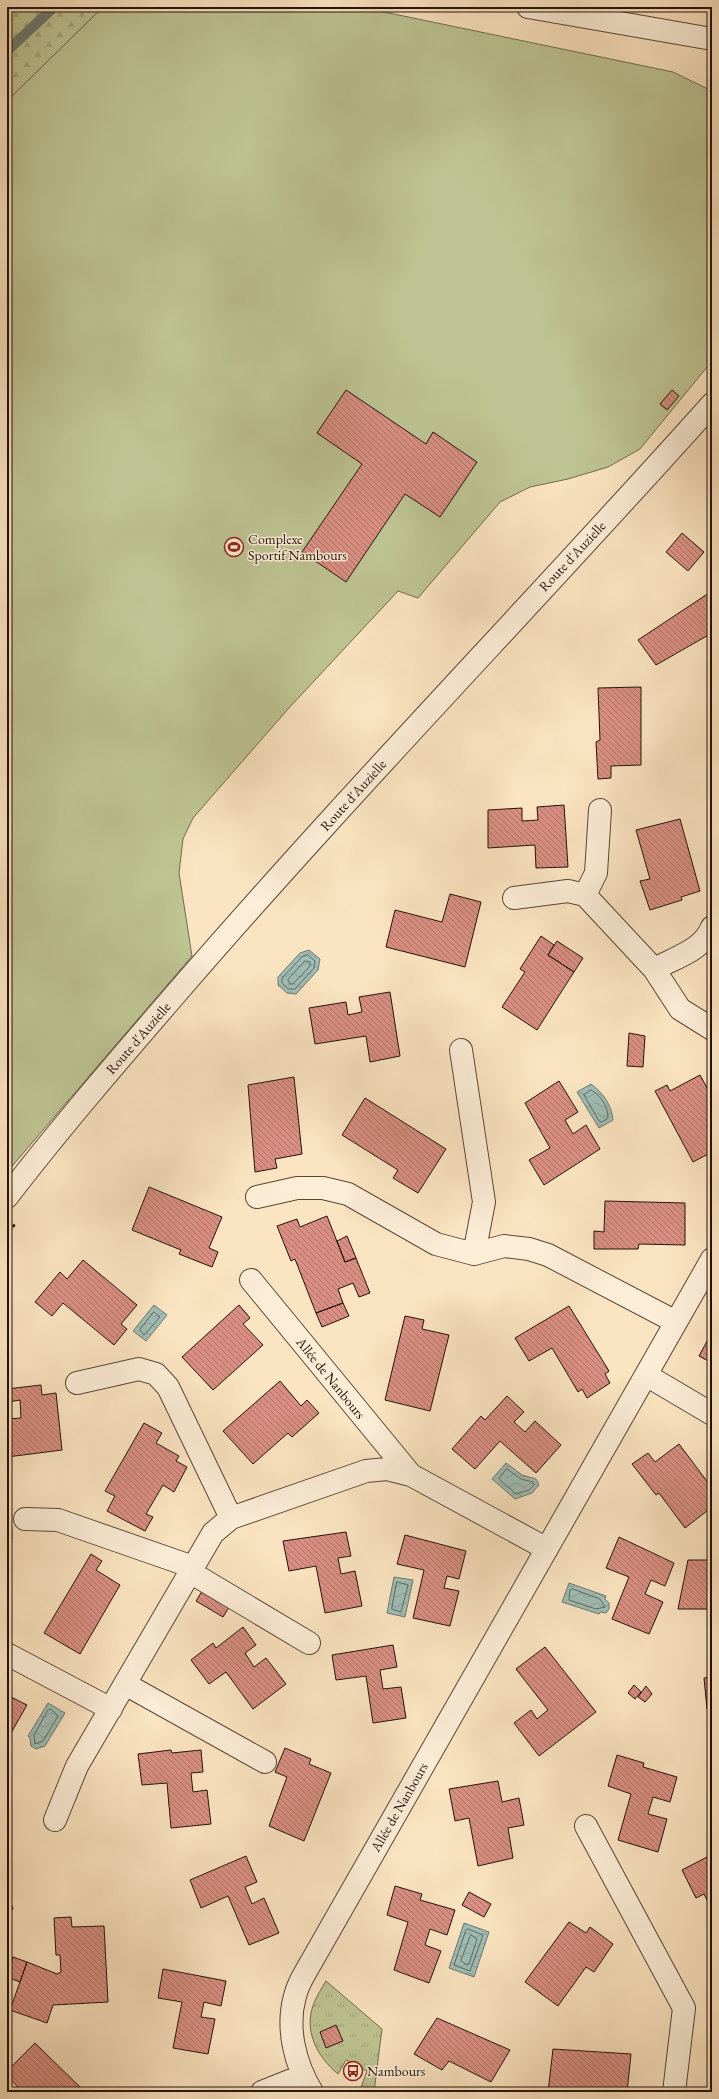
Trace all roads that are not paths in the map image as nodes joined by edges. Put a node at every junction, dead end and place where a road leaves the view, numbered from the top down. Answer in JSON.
{"nodes":[{"id":1,"x":528,"y":7,"type":"edge"},
{"id":2,"x":712,"y":39,"type":"edge"},
{"id":3,"x":712,"y":404,"type":"edge"},
{"id":4,"x":600,"y":810,"type":"dead end"},
{"id":5,"x":585,"y":895,"type":"junction"},
{"id":6,"x":514,"y":898,"type":"dead end"},
{"id":7,"x":712,"y":927,"type":"edge"},
{"id":8,"x":654,"y":969,"type":"junction"},
{"id":9,"x":712,"y":1029,"type":"edge"},
{"id":10,"x":461,"y":1050,"type":"dead end"},
{"id":11,"x":7,"y":1197,"type":"edge"},
{"id":12,"x":257,"y":1197,"type":"dead end"},
{"id":13,"x":474,"y":1254,"type":"junction"},
{"id":14,"x":712,"y":1259,"type":"edge"},
{"id":15,"x":251,"y":1280,"type":"dead end"},
{"id":16,"x":676,"y":1322,"type":"junction"},
{"id":17,"x":646,"y":1375,"type":"junction"},
{"id":18,"x":77,"y":1383,"type":"dead end"},
{"id":19,"x":712,"y":1414,"type":"edge"},
{"id":20,"x":411,"y":1475,"type":"junction"},
{"id":21,"x":231,"y":1518,"type":"junction"},
{"id":22,"x":25,"y":1519,"type":"dead end"},
{"id":23,"x":547,"y":1549,"type":"junction"},
{"id":24,"x":192,"y":1570,"type":"junction"},
{"id":25,"x":309,"y":1643,"type":"dead end"},
{"id":26,"x":7,"y":1654,"type":"edge"},
{"id":27,"x":125,"y":1684,"type":"junction"},
{"id":28,"x":111,"y":1709,"type":"junction"},
{"id":29,"x":265,"y":1762,"type":"dead end"},
{"id":30,"x":56,"y":1820,"type":"dead end"},
{"id":31,"x":586,"y":1826,"type":"dead end"},
{"id":32,"x":307,"y":2084,"type":"edge"},
{"id":33,"x":262,"y":2092,"type":"edge"},
{"id":34,"x":674,"y":2092,"type":"edge"}],
"edges":[{"from":1,"to":2,"type":"street"},
{"from":3,"to":11,"type":"street","name":"Route d'Auzielle"},
{"from":4,"to":5,"type":"street"},
{"from":5,"to":6,"type":"street"},
{"from":5,"to":8,"type":"street"},
{"from":7,"to":8,"type":"street"},
{"from":8,"to":9,"type":"street"},
{"from":10,"to":13,"type":"street"},
{"from":12,"to":13,"type":"street"},
{"from":13,"to":16,"type":"street"},
{"from":14,"to":16,"type":"street","name":"Allée de Nanbours"},
{"from":15,"to":20,"type":"street","name":"Allée de Nanbours"},
{"from":16,"to":17,"type":"street","name":"Allée de Nanbours"},
{"from":17,"to":19,"type":"street"},
{"from":17,"to":23,"type":"street","name":"Allée de Nanbours"},
{"from":18,"to":21,"type":"street"},
{"from":20,"to":21,"type":"street","name":"Allée de Nanbours"},
{"from":20,"to":23,"type":"street","name":"Allée de Nanbours"},
{"from":21,"to":24,"type":"street","name":"Allée de Nanbours"},
{"from":22,"to":24,"type":"street"},
{"from":23,"to":32,"type":"street","name":"Allée de Nanbours"},
{"from":24,"to":25,"type":"street"},
{"from":24,"to":27,"type":"street","name":"Allée de Nanbours"},
{"from":26,"to":28,"type":"street"},
{"from":27,"to":28,"type":"street","name":"Allée de Nanbours"},
{"from":27,"to":29,"type":"street"},
{"from":28,"to":30,"type":"street","name":"Allée de Nanbours"},
{"from":31,"to":34,"type":"street"},
{"from":32,"to":33,"type":"street","name":"Allée de Nanbours"}]}
